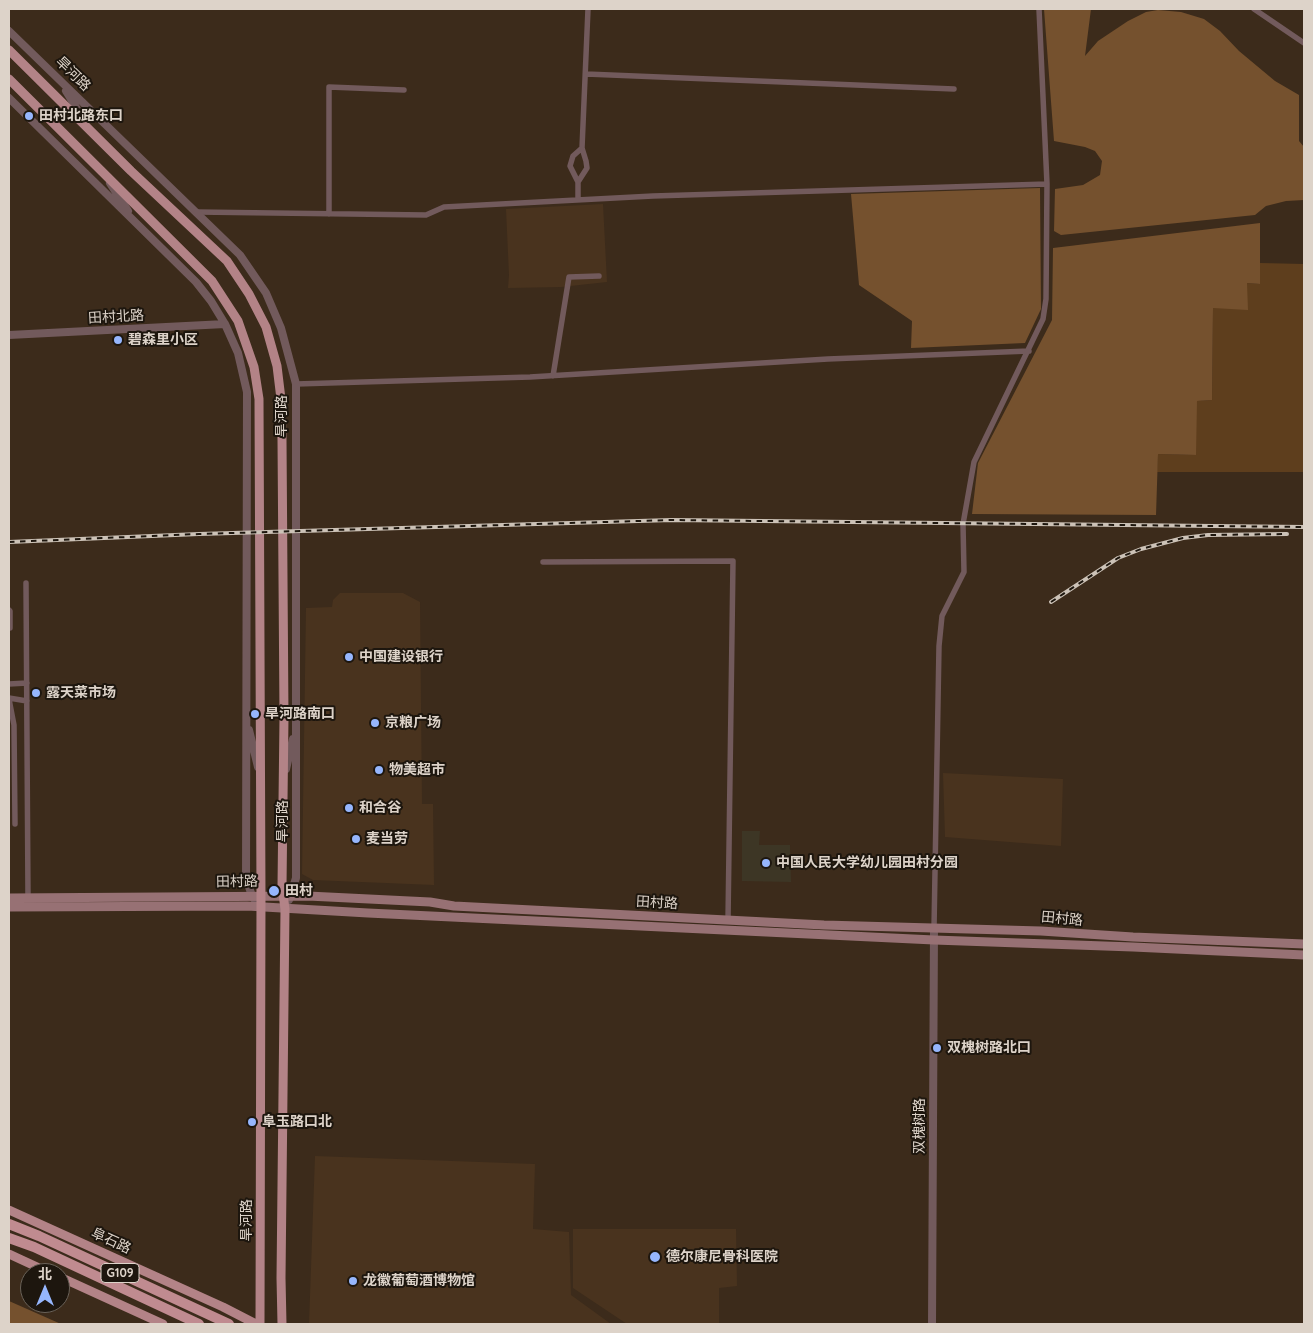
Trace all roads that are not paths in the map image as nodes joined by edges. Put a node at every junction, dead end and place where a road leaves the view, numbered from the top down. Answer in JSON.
{"nodes":[{"id":1,"x":588,"y":9,"type":"edge"},
{"id":2,"x":1039,"y":9,"type":"edge"},
{"id":3,"x":1254,"y":9,"type":"edge"},
{"id":4,"x":9,"y":32,"type":"edge"},
{"id":5,"x":1304,"y":43,"type":"edge"},
{"id":6,"x":9,"y":50,"type":"edge"},
{"id":7,"x":586,"y":74,"type":"junction"},
{"id":8,"x":9,"y":79,"type":"edge"},
{"id":9,"x":60,"y":80,"type":"junction"},
{"id":10,"x":954,"y":89,"type":"dead end"},
{"id":11,"x":404,"y":90,"type":"dead end"},
{"id":12,"x":9,"y":98,"type":"edge"},
{"id":13,"x":87,"y":126,"type":"junction"},
{"id":14,"x":582,"y":148,"type":"junction"},
{"id":15,"x":102,"y":170,"type":"junction"},
{"id":16,"x":578,"y":182,"type":"junction"},
{"id":17,"x":1046,"y":184,"type":"junction"},
{"id":18,"x":578,"y":200,"type":"junction"},
{"id":19,"x":197,"y":212,"type":"junction"},
{"id":20,"x":329,"y":214,"type":"junction"},
{"id":21,"x":136,"y":224,"type":"junction"},
{"id":22,"x":599,"y":276,"type":"dead end"},
{"id":23,"x":225,"y":324,"type":"junction"},
{"id":24,"x":9,"y":335,"type":"edge"},
{"id":25,"x":1029,"y":351,"type":"junction"},
{"id":26,"x":553,"y":376,"type":"junction"},
{"id":27,"x":296,"y":384,"type":"junction"},
{"id":28,"x":543,"y":562,"type":"dead end"},
{"id":29,"x":26,"y":583,"type":"dead end"},
{"id":30,"x":9,"y":610,"type":"edge"},
{"id":31,"x":10,"y":628,"type":"dead end"},
{"id":32,"x":27,"y":683,"type":"junction"},
{"id":33,"x":9,"y":684,"type":"edge"},
{"id":34,"x":9,"y":699,"type":"edge"},
{"id":35,"x":27,"y":701,"type":"junction"},
{"id":36,"x":247,"y":718,"type":"junction"},
{"id":37,"x":297,"y":725,"type":"junction"},
{"id":38,"x":260,"y":775,"type":"junction"},
{"id":39,"x":282,"y":784,"type":"junction"},
{"id":40,"x":15,"y":824,"type":"dead end"},
{"id":41,"x":257,"y":896,"type":"junction"},
{"id":42,"x":286,"y":896,"type":"junction"},
{"id":43,"x":9,"y":898,"type":"edge"},
{"id":44,"x":28,"y":898,"type":"junction"},
{"id":45,"x":261,"y":907,"type":"junction"},
{"id":46,"x":9,"y":908,"type":"edge"},
{"id":47,"x":285,"y":909,"type":"junction"},
{"id":48,"x":728,"y":920,"type":"junction"},
{"id":49,"x":934,"y":928,"type":"junction"},
{"id":50,"x":934,"y":940,"type":"junction"},
{"id":51,"x":1304,"y":944,"type":"edge"},
{"id":52,"x":1304,"y":955,"type":"edge"},
{"id":53,"x":9,"y":1210,"type":"edge"},
{"id":54,"x":9,"y":1224,"type":"edge"},
{"id":55,"x":9,"y":1238,"type":"edge"},
{"id":56,"x":9,"y":1254,"type":"edge"},
{"id":57,"x":28,"y":1263,"type":"edge"},
{"id":58,"x":70,"y":1282,"type":"edge"},
{"id":59,"x":163,"y":1324,"type":"edge"},
{"id":60,"x":199,"y":1324,"type":"edge"},
{"id":61,"x":229,"y":1324,"type":"edge"},
{"id":62,"x":256,"y":1324,"type":"edge"},
{"id":63,"x":260,"y":1324,"type":"edge"},
{"id":64,"x":282,"y":1324,"type":"edge"},
{"id":65,"x":932,"y":1324,"type":"edge"}],
"edges":[{"from":1,"to":7,"type":"street"},
{"from":2,"to":17,"type":"street"},
{"from":3,"to":5,"type":"street"},
{"from":4,"to":9,"type":"street","name":"旱河路"},
{"from":6,"to":13,"type":"main road","name":"旱河路"},
{"from":7,"to":10,"type":"street"},
{"from":7,"to":14,"type":"street"},
{"from":8,"to":15,"type":"main road","name":"旱河路"},
{"from":9,"to":13,"type":"street"},
{"from":9,"to":19,"type":"street","name":"旱河路"},
{"from":11,"to":20,"type":"street"},
{"from":12,"to":21,"type":"street","name":"旱河路"},
{"from":13,"to":39,"type":"main road","name":"旱河路"},
{"from":14,"to":16,"type":"street"},
{"from":14,"to":16,"type":"street"},
{"from":15,"to":21,"type":"street"},
{"from":15,"to":38,"type":"main road","name":"旱河路"},
{"from":16,"to":18,"type":"street"},
{"from":17,"to":18,"type":"street"},
{"from":17,"to":25,"type":"street"},
{"from":18,"to":20,"type":"street"},
{"from":19,"to":20,"type":"street"},
{"from":19,"to":27,"type":"street","name":"旱河路"},
{"from":21,"to":23,"type":"street","name":"旱河路"},
{"from":22,"to":26,"type":"street"},
{"from":23,"to":24,"type":"street","name":"田村北路"},
{"from":23,"to":36,"type":"street","name":"旱河路"},
{"from":25,"to":26,"type":"street"},
{"from":25,"to":49,"type":"street"},
{"from":26,"to":27,"type":"street"},
{"from":27,"to":37,"type":"street","name":"旱河路"},
{"from":28,"to":48,"type":"street"},
{"from":29,"to":32,"type":"street"},
{"from":30,"to":31,"type":"street"},
{"from":32,"to":33,"type":"street"},
{"from":32,"to":35,"type":"street"},
{"from":34,"to":35,"type":"street"},
{"from":34,"to":40,"type":"street"},
{"from":35,"to":44,"type":"street"},
{"from":36,"to":38,"type":"street"},
{"from":36,"to":41,"type":"street","name":"旱河路"},
{"from":37,"to":39,"type":"street"},
{"from":37,"to":42,"type":"street","name":"旱河路"},
{"from":38,"to":41,"type":"main road","name":"旱河路"},
{"from":39,"to":42,"type":"main road","name":"旱河路"},
{"from":41,"to":42,"type":"main road","name":"田村路"},
{"from":41,"to":44,"type":"main road","name":"田村路"},
{"from":41,"to":45,"type":"main road","name":"旱河路"},
{"from":42,"to":47,"type":"main road","name":"旱河路"},
{"from":42,"to":48,"type":"main road","name":"田村路"},
{"from":43,"to":44,"type":"main road","name":"田村路"},
{"from":45,"to":46,"type":"main road","name":"田村路"},
{"from":45,"to":47,"type":"main road","name":"田村路"},
{"from":45,"to":63,"type":"main road","name":"旱河路"},
{"from":47,"to":50,"type":"main road","name":"田村路"},
{"from":47,"to":64,"type":"main road","name":"旱河路"},
{"from":48,"to":49,"type":"main road","name":"田村路"},
{"from":49,"to":50,"type":"street","name":"双槐树路"},
{"from":49,"to":51,"type":"main road","name":"田村路"},
{"from":50,"to":52,"type":"main road","name":"田村路"},
{"from":50,"to":65,"type":"street","name":"双槐树路"},
{"from":53,"to":62,"type":"main road","name":"阜石路"},
{"from":54,"to":61,"type":"highway","name":"阜石路","number":"G109"},
{"from":55,"to":60,"type":"highway","number":"G109"},
{"from":56,"to":57,"type":"main road"},
{"from":58,"to":59,"type":"main road"}]}
